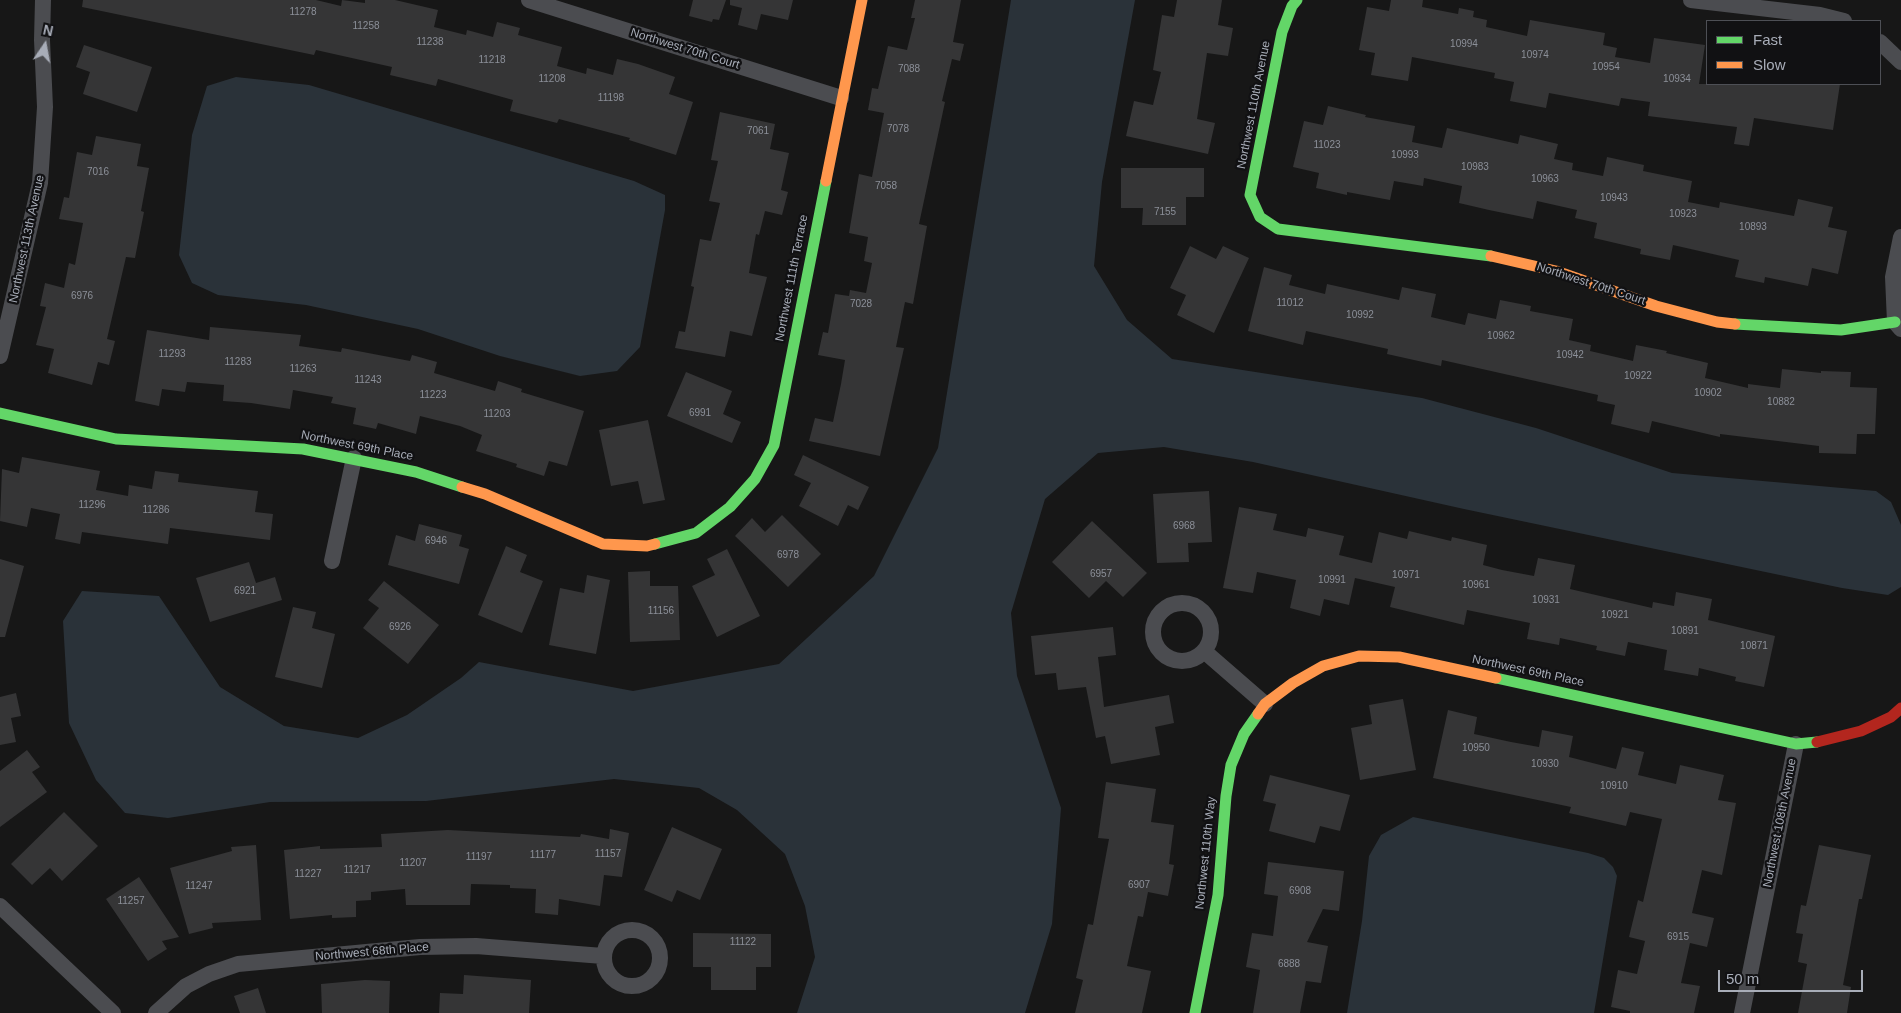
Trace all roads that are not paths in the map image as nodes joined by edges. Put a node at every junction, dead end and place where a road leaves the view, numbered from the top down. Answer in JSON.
{"nodes":[{"id":1,"x":43,"y":0,"type":"edge"},
{"id":2,"x":529,"y":0,"type":"edge"},
{"id":3,"x":862,"y":0,"type":"edge"},
{"id":4,"x":1297,"y":0,"type":"edge"},
{"id":5,"x":1691,"y":0,"type":"edge"},
{"id":6,"x":1840,"y":20,"type":"edge"},
{"id":7,"x":1881,"y":43,"type":"edge"},
{"id":8,"x":1900,"y":61,"type":"edge"},
{"id":9,"x":841,"y":98,"type":"junction"},
{"id":10,"x":1260,"y":217,"type":"joint"},
{"id":11,"x":1901,"y":237,"type":"edge"},
{"id":12,"x":1898,"y":326,"type":"edge"},
{"id":13,"x":0,"y":356,"type":"edge"},
{"id":14,"x":0,"y":413,"type":"edge"},
{"id":15,"x":354,"y":458,"type":"junction"},
{"id":16,"x":696,"y":533,"type":"joint"},
{"id":17,"x":332,"y":561,"type":"dead end"},
{"id":18,"x":1204,"y":652,"type":"dead end"},
{"id":19,"x":1265,"y":704,"type":"junction"},
{"id":20,"x":1901,"y":708,"type":"edge"},
{"id":21,"x":1796,"y":744,"type":"junction"},
{"id":22,"x":0,"y":906,"type":"edge"},
{"id":23,"x":603,"y":956,"type":"dead end"},
{"id":24,"x":113,"y":1013,"type":"edge"},
{"id":25,"x":156,"y":1013,"type":"edge"},
{"id":26,"x":1195,"y":1013,"type":"edge"},
{"id":27,"x":1742,"y":1013,"type":"edge"}],
"edges":[{"from":1,"to":13,"type":"street","name":"Northwest 113th Avenue"},
{"from":2,"to":9,"type":"street","name":"Northwest 70th Court"},
{"from":3,"to":9,"type":"street","name":"Northwest 111th Terrace"},
{"from":4,"to":10,"type":"street","name":"Northwest 110th Avenue"},
{"from":5,"to":6,"type":"street"},
{"from":7,"to":8,"type":"street"},
{"from":9,"to":16,"type":"street","name":"Northwest 111th Terrace"},
{"from":10,"to":12,"type":"street","name":"Northwest 70th Court"},
{"from":11,"to":12,"type":"street"},
{"from":14,"to":15,"type":"street","name":"Northwest 69th Place"},
{"from":15,"to":16,"type":"street","name":"Northwest 69th Place"},
{"from":15,"to":17,"type":"street"},
{"from":18,"to":19,"type":"street"},
{"from":19,"to":21,"type":"street","name":"Northwest 69th Place"},
{"from":19,"to":26,"type":"street","name":"Northwest 110th Way"},
{"from":20,"to":21,"type":"street","name":"Northwest 108th Avenue"},
{"from":21,"to":27,"type":"street","name":"Northwest 108th Avenue"},
{"from":22,"to":24,"type":"street"},
{"from":23,"to":25,"type":"street","name":"Northwest 68th Place"}]}
